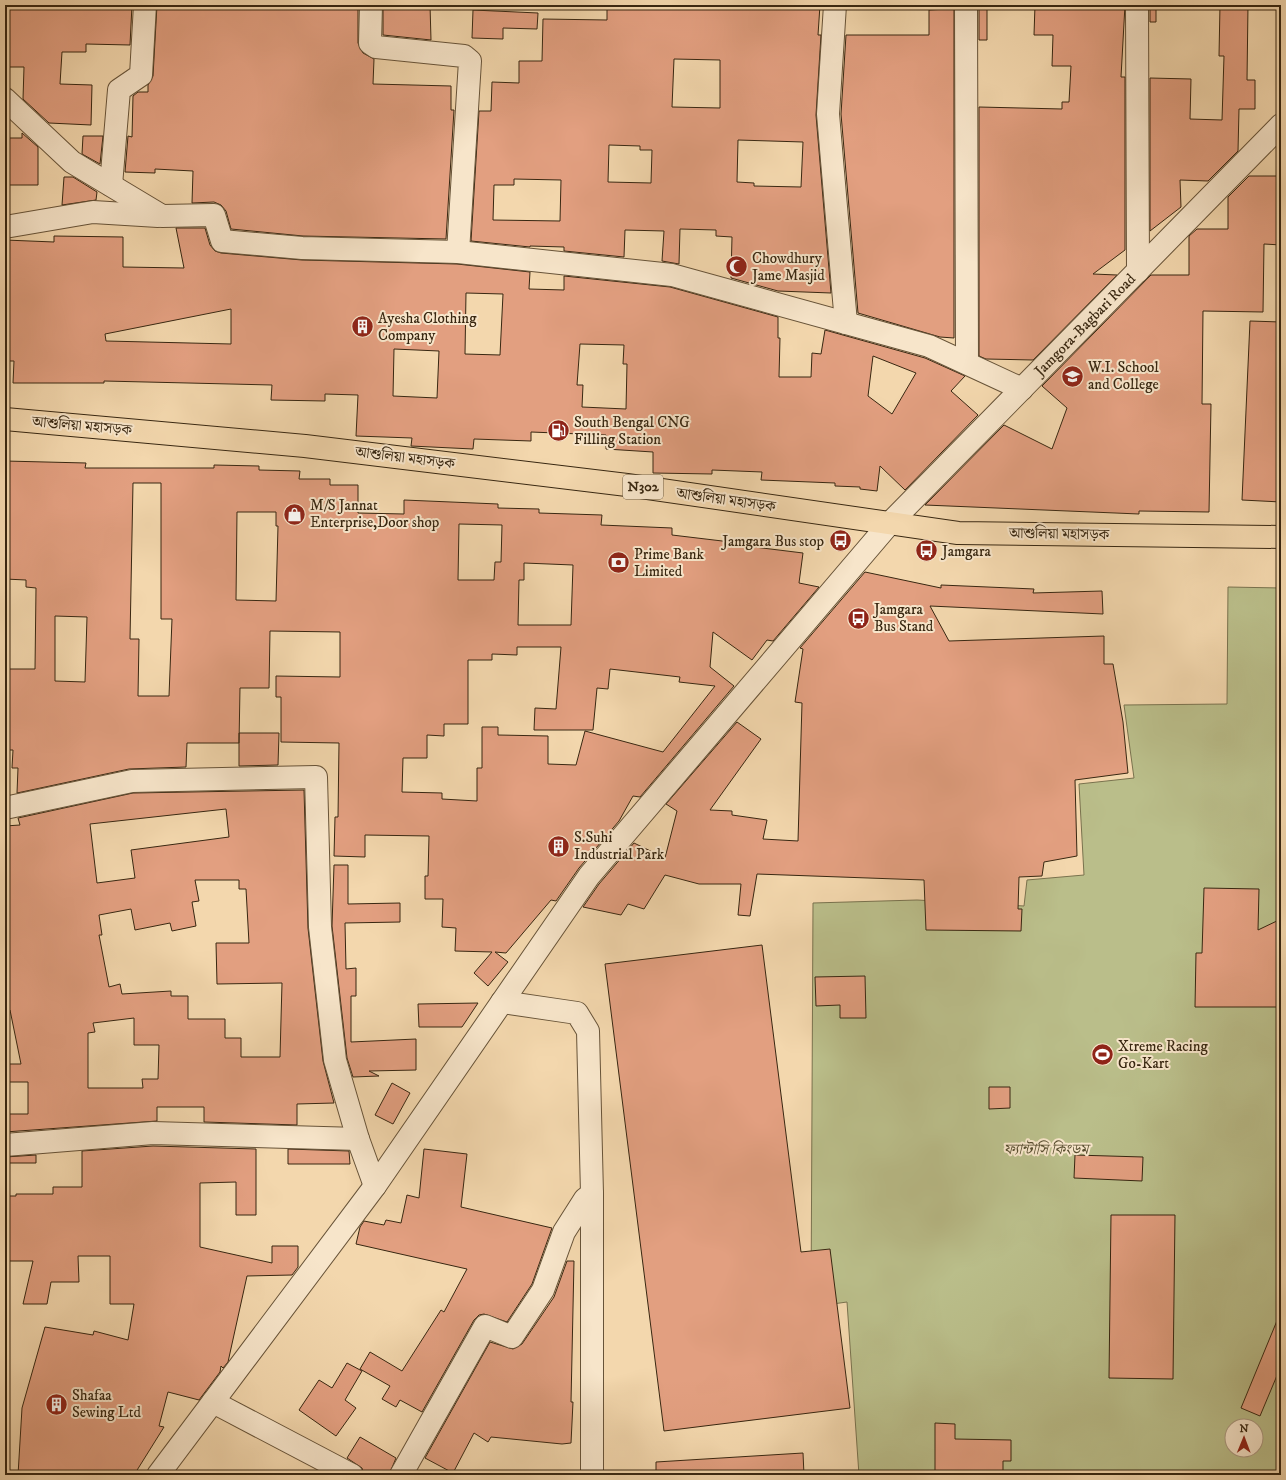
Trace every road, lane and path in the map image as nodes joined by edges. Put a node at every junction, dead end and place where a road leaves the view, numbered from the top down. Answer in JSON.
{"nodes":[{"id":1,"x":145,"y":5,"type":"edge"},
{"id":2,"x":370,"y":5,"type":"edge"},
{"id":3,"x":835,"y":5,"type":"edge"},
{"id":4,"x":966,"y":5,"type":"edge"},
{"id":5,"x":1137,"y":5,"type":"edge"},
{"id":6,"x":5,"y":99,"type":"edge"},
{"id":7,"x":1281,"y":125,"type":"edge"},
{"id":8,"x":111,"y":185,"type":"junction"},
{"id":9,"x":162,"y":216,"type":"junction"},
{"id":10,"x":5,"y":227,"type":"edge"},
{"id":11,"x":458,"y":252,"type":"junction"},
{"id":12,"x":1138,"y":271,"type":"junction"},
{"id":13,"x":846,"y":323,"type":"junction"},
{"id":14,"x":967,"y":363,"type":"junction"},
{"id":15,"x":1022,"y":389,"type":"junction"},
{"id":16,"x":5,"y":419,"type":"edge"},
{"id":17,"x":889,"y":524,"type":"junction"},
{"id":18,"x":1281,"y":536,"type":"edge"},
{"id":19,"x":5,"y":808,"type":"edge"},
{"id":20,"x":502,"y":1002,"type":"junction"},
{"id":21,"x":358,"y":1139,"type":"junction"},
{"id":22,"x":5,"y":1145,"type":"edge"},
{"id":23,"x":374,"y":1186,"type":"junction"},
{"id":24,"x":592,"y":1194,"type":"junction"},
{"id":25,"x":213,"y":1402,"type":"junction"},
{"id":26,"x":158,"y":1475,"type":"edge"},
{"id":27,"x":352,"y":1475,"type":"edge"},
{"id":28,"x":401,"y":1475,"type":"edge"},
{"id":29,"x":592,"y":1475,"type":"edge"}],
"edges":[{"from":1,"to":8,"type":"street"},
{"from":2,"to":11,"type":"street"},
{"from":3,"to":13,"type":"street"},
{"from":4,"to":14,"type":"street"},
{"from":5,"to":12,"type":"street"},
{"from":6,"to":8,"type":"street"},
{"from":7,"to":12,"type":"street","name":"Jamgora-Bagbari Road"},
{"from":8,"to":9,"type":"street"},
{"from":9,"to":10,"type":"street"},
{"from":9,"to":11,"type":"street"},
{"from":11,"to":13,"type":"street"},
{"from":12,"to":15,"type":"street","name":"Jamgora-Bagbari Road"},
{"from":13,"to":14,"type":"street"},
{"from":14,"to":15,"type":"street"},
{"from":15,"to":17,"type":"street","name":"Jamgora-Bagbari Road"},
{"from":16,"to":17,"type":"highway","name":"আশুলিয়া মহাসড়ক","number":"N302"},
{"from":17,"to":18,"type":"highway","name":"আশুলিয়া মহাসড়ক","number":"N302"},
{"from":17,"to":20,"type":"street","name":"Jamgora-Bagbari Road"},
{"from":19,"to":21,"type":"street"},
{"from":20,"to":23,"type":"street","name":"Jamgora-Bagbari Road"},
{"from":20,"to":24,"type":"street"},
{"from":21,"to":22,"type":"street"},
{"from":21,"to":23,"type":"street"},
{"from":23,"to":25,"type":"street","name":"Jamgora-Bagbari Road"},
{"from":24,"to":28,"type":"street"},
{"from":24,"to":29,"type":"street"},
{"from":25,"to":26,"type":"street","name":"Jamgora-Bagbari Road"},
{"from":25,"to":27,"type":"street"}]}
